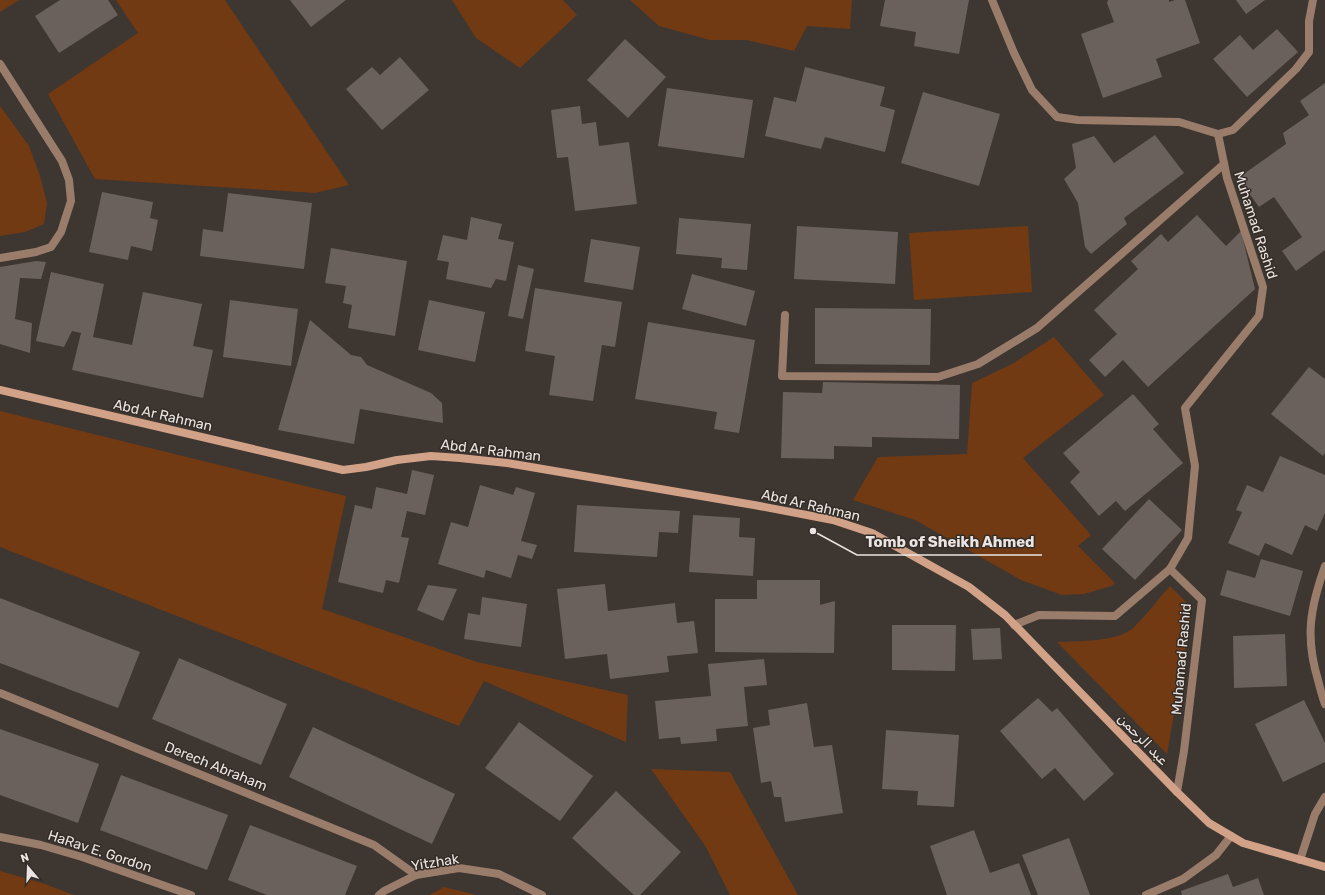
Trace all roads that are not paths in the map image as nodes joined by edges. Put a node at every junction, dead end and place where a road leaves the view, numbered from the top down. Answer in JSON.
{"nodes":[{"id":1,"x":992,"y":0,"type":"edge"},
{"id":2,"x":1313,"y":0,"type":"edge"},
{"id":3,"x":0,"y":64,"type":"edge"},
{"id":4,"x":1218,"y":134,"type":"junction"},
{"id":5,"x":1224,"y":164,"type":"junction"},
{"id":6,"x":0,"y":258,"type":"edge"},
{"id":7,"x":785,"y":315,"type":"dead end"},
{"id":8,"x":0,"y":390,"type":"edge"},
{"id":9,"x":1325,"y":566,"type":"edge"},
{"id":10,"x":1170,"y":569,"type":"junction"},
{"id":11,"x":1014,"y":625,"type":"junction"},
{"id":12,"x":0,"y":693,"type":"edge"},
{"id":13,"x":1325,"y":704,"type":"edge"},
{"id":14,"x":1177,"y":792,"type":"junction"},
{"id":15,"x":1325,"y":797,"type":"edge"},
{"id":16,"x":1231,"y":836,"type":"junction"},
{"id":17,"x":0,"y":837,"type":"edge"},
{"id":18,"x":1300,"y":860,"type":"junction"},
{"id":19,"x":1325,"y":867,"type":"edge"},
{"id":20,"x":416,"y":875,"type":"junction"},
{"id":21,"x":191,"y":895,"type":"edge"},
{"id":22,"x":379,"y":895,"type":"edge"},
{"id":23,"x":542,"y":895,"type":"edge"},
{"id":24,"x":1146,"y":895,"type":"edge"}],
"edges":[{"from":1,"to":4,"type":"street"},
{"from":2,"to":4,"type":"street"},
{"from":3,"to":6,"type":"street"},
{"from":4,"to":5,"type":"street","name":"Muhamad Rashid"},
{"from":5,"to":7,"type":"street"},
{"from":5,"to":10,"type":"street","name":"Muhamad Rashid"},
{"from":8,"to":11,"type":"street","name":"Abd Ar Rahman"},
{"from":9,"to":13,"type":"street"},
{"from":10,"to":11,"type":"street"},
{"from":10,"to":14,"type":"street","name":"Muhamad Rashid"},
{"from":11,"to":14,"type":"street","name":"عبد الرحمن"},
{"from":12,"to":20,"type":"street","name":"Derech Abraham"},
{"from":14,"to":16,"type":"street","name":"عبد الرحمن"},
{"from":15,"to":18,"type":"street"},
{"from":16,"to":18,"type":"street","name":"عبد الرحمن"},
{"from":16,"to":24,"type":"street"},
{"from":17,"to":21,"type":"street","name":"HaRav E. Gordon"},
{"from":18,"to":19,"type":"street","name":"عبد الرحمن"},
{"from":20,"to":22,"type":"street","name":"Yitzhak"},
{"from":20,"to":23,"type":"street","name":"Yitzhak"}]}
